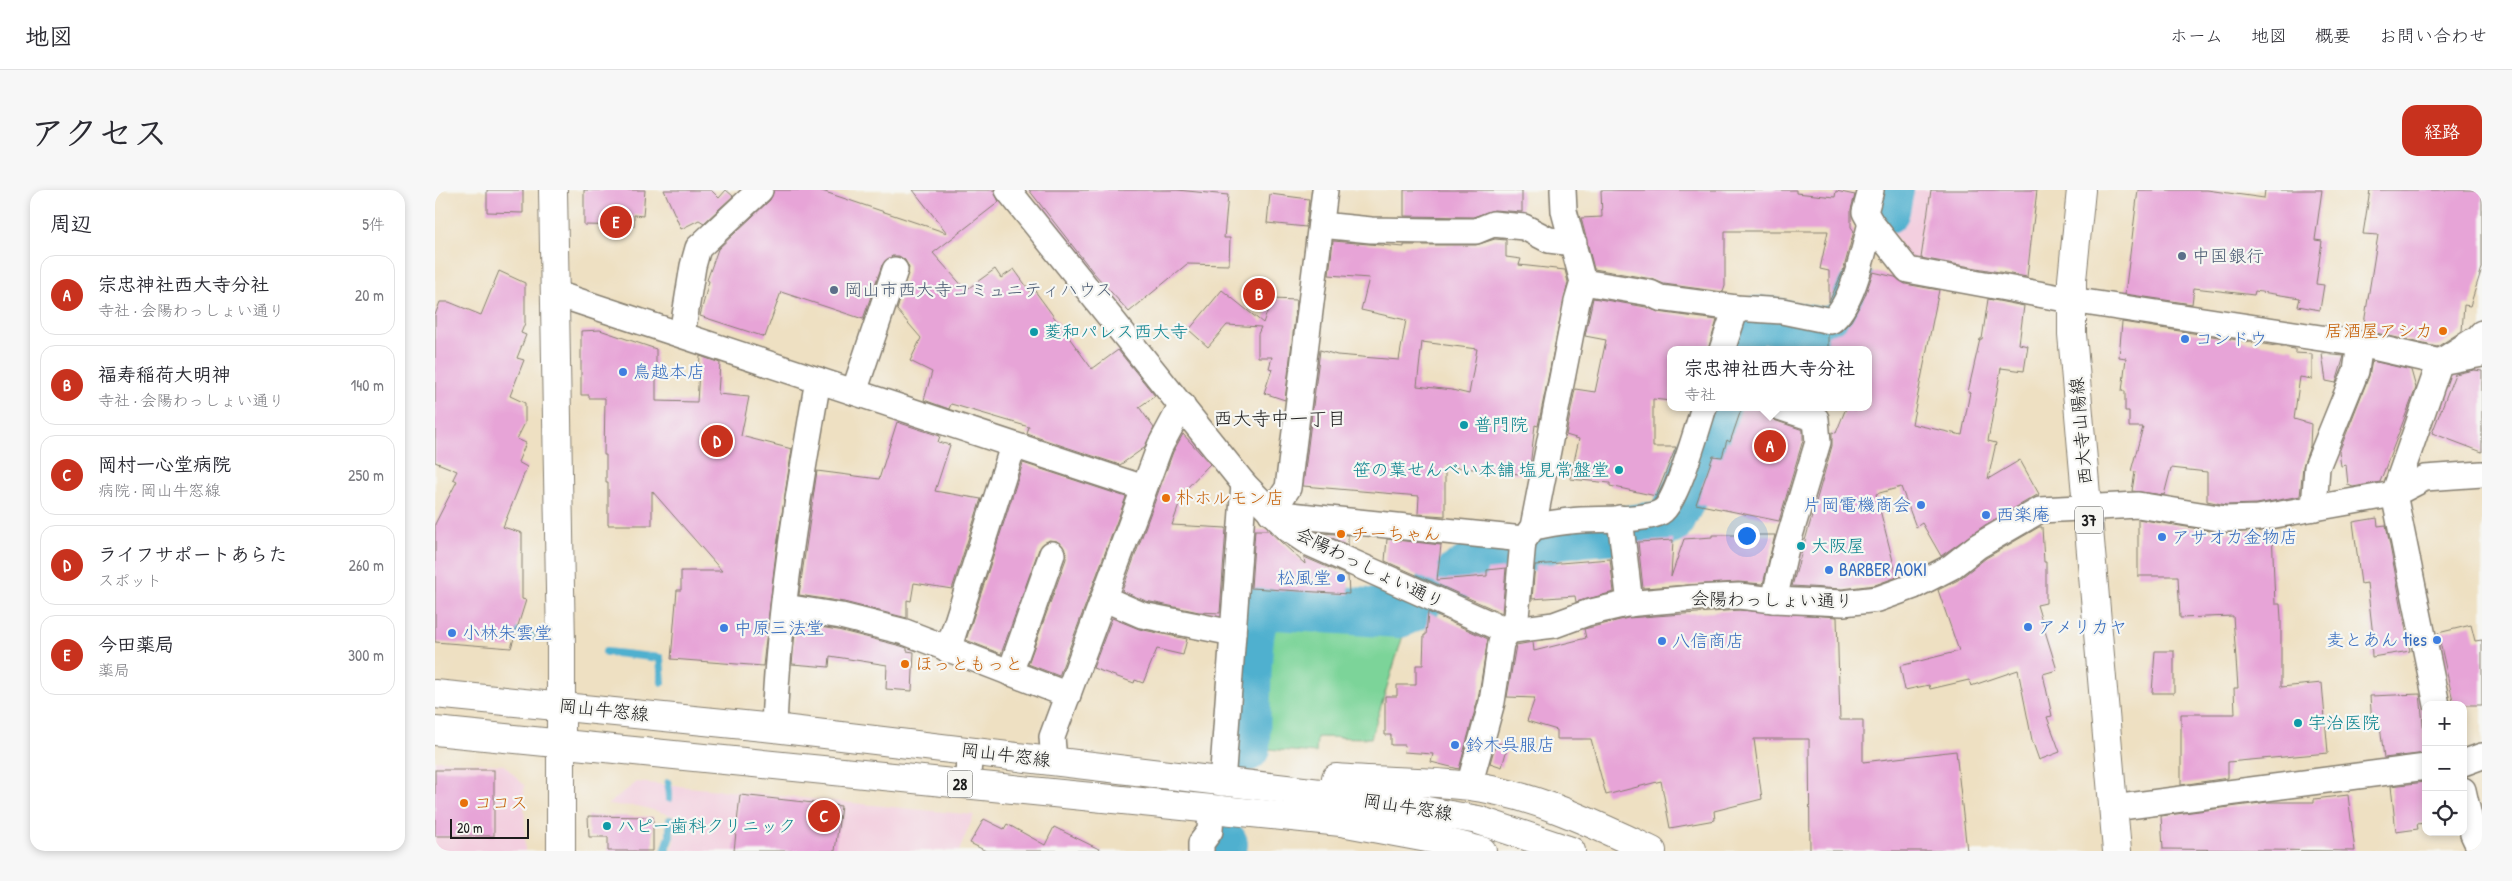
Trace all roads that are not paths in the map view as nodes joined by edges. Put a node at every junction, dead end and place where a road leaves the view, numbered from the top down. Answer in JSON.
{"nodes":[{"id":1,"x":553,"y":190,"type":"edge"},
{"id":2,"x":760,"y":190,"type":"edge"},
{"id":3,"x":1008,"y":190,"type":"edge"},
{"id":4,"x":1325,"y":190,"type":"edge"},
{"id":5,"x":1563,"y":190,"type":"edge"},
{"id":6,"x":1871,"y":190,"type":"edge"},
{"id":7,"x":2081,"y":190,"type":"edge"},
{"id":8,"x":1871,"y":223,"type":"junction"},
{"id":9,"x":1321,"y":225,"type":"junction"},
{"id":10,"x":1574,"y":243,"type":"junction"},
{"id":11,"x":895,"y":270,"type":"dead end"},
{"id":12,"x":1583,"y":282,"type":"junction"},
{"id":13,"x":555,"y":293,"type":"junction"},
{"id":14,"x":2071,"y":300,"type":"junction"},
{"id":15,"x":1736,"y":308,"type":"junction"},
{"id":16,"x":2482,"y":333,"type":"edge"},
{"id":17,"x":682,"y":334,"type":"junction"},
{"id":18,"x":2360,"y":344,"type":"junction"},
{"id":19,"x":1723,"y":346,"type":"edge"},
{"id":20,"x":2482,"y":354,"type":"edge"},
{"id":21,"x":2440,"y":362,"type":"junction"},
{"id":22,"x":818,"y":380,"type":"junction"},
{"id":23,"x":854,"y":392,"type":"junction"},
{"id":24,"x":1182,"y":405,"type":"junction"},
{"id":25,"x":1703,"y":411,"type":"edge"},
{"id":26,"x":1792,"y":411,"type":"edge"},
{"id":27,"x":1013,"y":446,"type":"junction"},
{"id":28,"x":2482,"y":474,"type":"edge"},
{"id":29,"x":1244,"y":484,"type":"junction"},
{"id":30,"x":1144,"y":488,"type":"junction"},
{"id":31,"x":2394,"y":494,"type":"junction"},
{"id":32,"x":2088,"y":508,"type":"junction"},
{"id":33,"x":2314,"y":508,"type":"junction"},
{"id":34,"x":1271,"y":513,"type":"junction"},
{"id":35,"x":1620,"y":518,"type":"junction"},
{"id":36,"x":1528,"y":533,"type":"junction"},
{"id":37,"x":1051,"y":554,"type":"dead end"},
{"id":38,"x":1105,"y":599,"type":"junction"},
{"id":39,"x":1774,"y":600,"type":"junction"},
{"id":40,"x":1630,"y":604,"type":"junction"},
{"id":41,"x":785,"y":607,"type":"junction"},
{"id":42,"x":1506,"y":632,"type":"junction"},
{"id":43,"x":1233,"y":633,"type":"junction"},
{"id":44,"x":948,"y":650,"type":"junction"},
{"id":45,"x":1010,"y":673,"type":"junction"},
{"id":46,"x":435,"y":694,"type":"edge"},
{"id":47,"x":1068,"y":695,"type":"junction"},
{"id":48,"x":2436,"y":701,"type":"edge"},
{"id":49,"x":561,"y":706,"type":"junction"},
{"id":50,"x":774,"y":728,"type":"junction"},
{"id":51,"x":435,"y":731,"type":"edge"},
{"id":52,"x":562,"y":743,"type":"junction"},
{"id":53,"x":970,"y":750,"type":"junction"},
{"id":54,"x":2482,"y":756,"type":"edge"},
{"id":55,"x":1054,"y":760,"type":"junction"},
{"id":56,"x":2467,"y":762,"type":"edge"},
{"id":57,"x":2422,"y":768,"type":"edge"},
{"id":58,"x":1222,"y":776,"type":"junction"},
{"id":59,"x":967,"y":785,"type":"junction"},
{"id":60,"x":1469,"y":786,"type":"junction"},
{"id":61,"x":2463,"y":791,"type":"edge"},
{"id":62,"x":1211,"y":808,"type":"junction"},
{"id":63,"x":2113,"y":808,"type":"junction"},
{"id":64,"x":1453,"y":814,"type":"junction"},
{"id":65,"x":1435,"y":845,"type":"edge"},
{"id":66,"x":561,"y":851,"type":"edge"},
{"id":67,"x":1201,"y":851,"type":"edge"},
{"id":68,"x":1410,"y":851,"type":"edge"},
{"id":69,"x":1482,"y":851,"type":"edge"},
{"id":70,"x":1571,"y":851,"type":"edge"},
{"id":71,"x":1652,"y":851,"type":"edge"},
{"id":72,"x":2117,"y":851,"type":"edge"},
{"id":73,"x":2481,"y":851,"type":"edge"}],
"edges":[{"from":1,"to":13,"type":"main road"},
{"from":2,"to":17,"type":"street"},
{"from":3,"to":24,"type":"street","name":"会陽わっしょい通り"},
{"from":4,"to":9,"type":"street"},
{"from":5,"to":10,"type":"street"},
{"from":6,"to":8,"type":"street"},
{"from":7,"to":14,"type":"main road","name":"西大寺山陽線","number":"37"},
{"from":8,"to":14,"type":"street"},
{"from":8,"to":15,"type":"street"},
{"from":9,"to":10,"type":"street"},
{"from":9,"to":34,"type":"street"},
{"from":10,"to":12,"type":"street"},
{"from":11,"to":23,"type":"street"},
{"from":12,"to":15,"type":"street"},
{"from":12,"to":36,"type":"street"},
{"from":13,"to":17,"type":"street"},
{"from":13,"to":49,"type":"main road"},
{"from":14,"to":18,"type":"street"},
{"from":14,"to":32,"type":"main road","name":"西大寺山陽線","number":"37"},
{"from":15,"to":19,"type":"street"},
{"from":16,"to":21,"type":"street"},
{"from":17,"to":22,"type":"street"},
{"from":18,"to":21,"type":"street"},
{"from":18,"to":33,"type":"street"},
{"from":20,"to":21,"type":"street"},
{"from":21,"to":31,"type":"street"},
{"from":22,"to":23,"type":"street"},
{"from":22,"to":41,"type":"street"},
{"from":23,"to":27,"type":"street"},
{"from":24,"to":29,"type":"street","name":"会陽わっしょい通り"},
{"from":24,"to":30,"type":"street"},
{"from":25,"to":35,"type":"street"},
{"from":26,"to":39,"type":"street"},
{"from":27,"to":30,"type":"street"},
{"from":27,"to":44,"type":"street"},
{"from":28,"to":31,"type":"street","name":"会陽わっしょい通り"},
{"from":29,"to":34,"type":"street","name":"会陽わっしょい通り"},
{"from":29,"to":43,"type":"street"},
{"from":30,"to":38,"type":"street"},
{"from":31,"to":33,"type":"street","name":"会陽わっしょい通り"},
{"from":31,"to":48,"type":"street"},
{"from":32,"to":33,"type":"street","name":"会陽わっしょい通り"},
{"from":32,"to":39,"type":"street","name":"会陽わっしょい通り"},
{"from":32,"to":63,"type":"main road","name":"西大寺山陽線","number":"37"},
{"from":34,"to":36,"type":"street"},
{"from":34,"to":42,"type":"street","name":"会陽わっしょい通り"},
{"from":35,"to":36,"type":"street"},
{"from":35,"to":40,"type":"street"},
{"from":36,"to":42,"type":"street"},
{"from":37,"to":45,"type":"street"},
{"from":38,"to":43,"type":"street"},
{"from":38,"to":47,"type":"street"},
{"from":39,"to":40,"type":"street","name":"会陽わっしょい通り"},
{"from":40,"to":42,"type":"street","name":"会陽わっしょい通り"},
{"from":41,"to":44,"type":"street"},
{"from":41,"to":50,"type":"street"},
{"from":42,"to":60,"type":"street"},
{"from":43,"to":58,"type":"street"},
{"from":44,"to":45,"type":"street"},
{"from":45,"to":47,"type":"street"},
{"from":46,"to":49,"type":"main road","name":"岡山牛窓線","number":"28"},
{"from":47,"to":55,"type":"street"},
{"from":49,"to":50,"type":"main road","name":"岡山牛窓線","number":"28"},
{"from":49,"to":52,"type":"main road"},
{"from":50,"to":53,"type":"main road","name":"岡山牛窓線","number":"28"},
{"from":51,"to":52,"type":"main road","name":"岡山牛窓線","number":"28"},
{"from":52,"to":59,"type":"main road","name":"岡山牛窓線","number":"28"},
{"from":52,"to":66,"type":"main road"},
{"from":53,"to":55,"type":"main road","name":"岡山牛窓線","number":"28"},
{"from":53,"to":59,"type":"street"},
{"from":54,"to":56,"type":"street"},
{"from":55,"to":58,"type":"main road","name":"岡山牛窓線","number":"28"},
{"from":57,"to":63,"type":"street"},
{"from":58,"to":60,"type":"main road"},
{"from":58,"to":64,"type":"main road","name":"岡山牛窓線"},
{"from":59,"to":62,"type":"main road","name":"岡山牛窓線","number":"28"},
{"from":60,"to":64,"type":"main road"},
{"from":60,"to":71,"type":"main road"},
{"from":61,"to":73,"type":"street"},
{"from":62,"to":65,"type":"main road","name":"岡山牛窓線","number":"28"},
{"from":62,"to":67,"type":"street"},
{"from":63,"to":72,"type":"main road","name":"西大寺山陽線","number":"37"},
{"from":64,"to":65,"type":"main road"},
{"from":64,"to":70,"type":"main road","name":"岡山牛窓線"},
{"from":65,"to":68,"type":"street"},
{"from":65,"to":69,"type":"main road","name":"岡山牛窓線","number":"28"}]}
